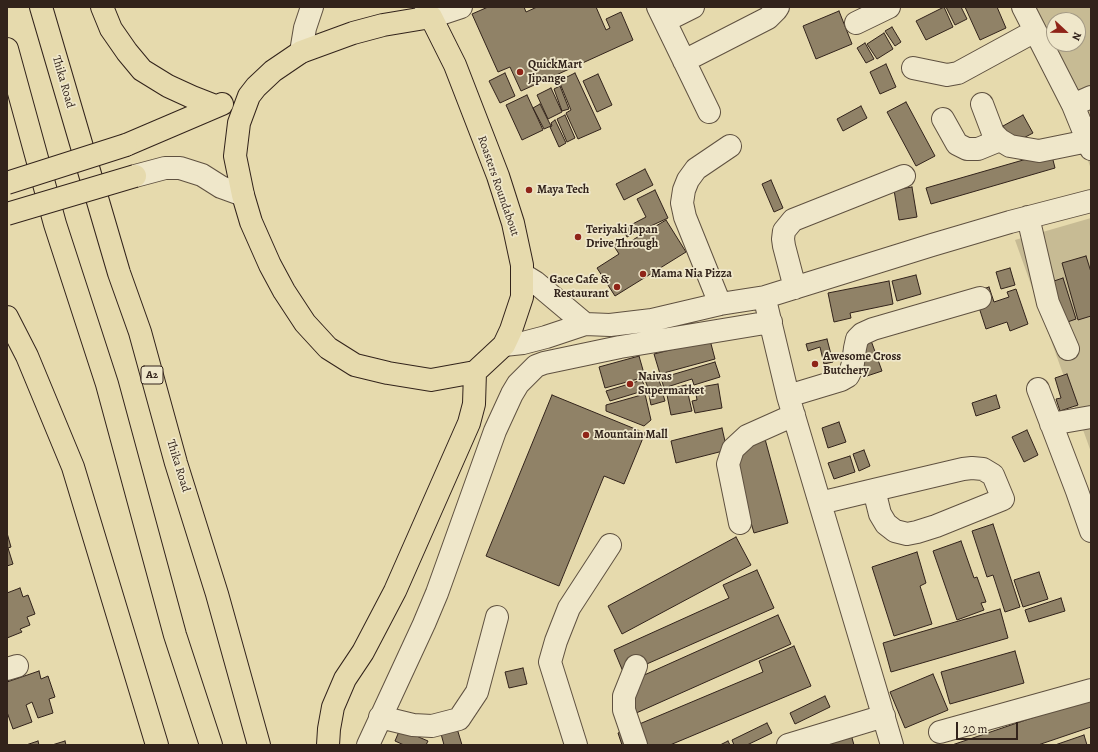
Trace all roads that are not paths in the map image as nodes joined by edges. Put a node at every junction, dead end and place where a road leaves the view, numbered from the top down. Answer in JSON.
{"nodes":[{"id":1,"x":40,"y":7,"type":"edge"},
{"id":2,"x":102,"y":7,"type":"edge"},
{"id":3,"x":312,"y":7,"type":"edge"},
{"id":4,"x":461,"y":7,"type":"edge"},
{"id":5,"x":693,"y":7,"type":"edge"},
{"id":6,"x":778,"y":7,"type":"edge"},
{"id":7,"x":889,"y":7,"type":"edge"},
{"id":8,"x":1023,"y":7,"type":"edge"},
{"id":9,"x":429,"y":12,"type":"edge"},
{"id":10,"x":662,"y":14,"type":"edge"},
{"id":11,"x":856,"y":23,"type":"dead end"},
{"id":12,"x":1035,"y":31,"type":"junction"},
{"id":13,"x":7,"y":49,"type":"edge"},
{"id":14,"x":301,"y":52,"type":"junction"},
{"id":15,"x":684,"y":61,"type":"junction"},
{"id":16,"x":913,"y":68,"type":"dead end"},
{"id":17,"x":249,"y":96,"type":"junction"},
{"id":18,"x":1082,"y":101,"type":"edge"},
{"id":19,"x":982,"y":104,"type":"dead end"},
{"id":20,"x":215,"y":106,"type":"junction"},
{"id":21,"x":709,"y":112,"type":"dead end"},
{"id":22,"x":943,"y":119,"type":"dead end"},
{"id":23,"x":1000,"y":140,"type":"junction"},
{"id":24,"x":1089,"y":145,"type":"edge"},
{"id":25,"x":730,"y":146,"type":"dead end"},
{"id":26,"x":135,"y":176,"type":"joint"},
{"id":27,"x":904,"y":176,"type":"dead end"},
{"id":28,"x":7,"y":183,"type":"edge"},
{"id":29,"x":243,"y":195,"type":"junction"},
{"id":30,"x":1091,"y":201,"type":"edge"},
{"id":31,"x":7,"y":214,"type":"edge"},
{"id":32,"x":1028,"y":217,"type":"junction"},
{"id":33,"x":522,"y":274,"type":"junction"},
{"id":34,"x":795,"y":288,"type":"junction"},
{"id":35,"x":765,"y":297,"type":"junction"},
{"id":36,"x":980,"y":298,"type":"dead end"},
{"id":37,"x":720,"y":304,"type":"junction"},
{"id":38,"x":7,"y":317,"type":"edge"},
{"id":39,"x":771,"y":322,"type":"junction"},
{"id":40,"x":585,"y":324,"type":"junction"},
{"id":41,"x":504,"y":345,"type":"junction"},
{"id":42,"x":1068,"y":349,"type":"dead end"},
{"id":43,"x":475,"y":372,"type":"junction"},
{"id":44,"x":1038,"y":389,"type":"dead end"},
{"id":45,"x":791,"y":405,"type":"junction"},
{"id":46,"x":1091,"y":417,"type":"edge"},
{"id":47,"x":1051,"y":424,"type":"junction"},
{"id":48,"x":874,"y":490,"type":"junction"},
{"id":49,"x":820,"y":503,"type":"junction"},
{"id":50,"x":740,"y":523,"type":"dead end"},
{"id":51,"x":1091,"y":531,"type":"edge"},
{"id":52,"x":610,"y":545,"type":"dead end"},
{"id":53,"x":496,"y":616,"type":"dead end"},
{"id":54,"x":636,"y":666,"type":"dead end"},
{"id":55,"x":1091,"y":690,"type":"edge"},
{"id":56,"x":884,"y":716,"type":"junction"},
{"id":57,"x":380,"y":717,"type":"junction"},
{"id":58,"x":940,"y":732,"type":"dead end"},
{"id":59,"x":157,"y":745,"type":"edge"},
{"id":60,"x":211,"y":745,"type":"edge"},
{"id":61,"x":259,"y":745,"type":"edge"},
{"id":62,"x":328,"y":745,"type":"edge"},
{"id":63,"x":368,"y":745,"type":"edge"},
{"id":64,"x":576,"y":745,"type":"edge"},
{"id":65,"x":636,"y":745,"type":"edge"},
{"id":66,"x":788,"y":745,"type":"edge"},
{"id":67,"x":892,"y":745,"type":"edge"}],
"edges":[{"from":1,"to":61,"type":"main road","name":"Thika Road","number":"A2"},
{"from":2,"to":20,"type":"main road"},
{"from":3,"to":14,"type":"street"},
{"from":4,"to":9,"type":"street"},
{"from":5,"to":10,"type":"street"},
{"from":6,"to":15,"type":"street"},
{"from":7,"to":11,"type":"street"},
{"from":8,"to":12,"type":"street"},
{"from":9,"to":14,"type":"main road"},
{"from":9,"to":33,"type":"main road","name":"Roasters Roundabout"},
{"from":10,"to":15,"type":"street"},
{"from":12,"to":16,"type":"street"},
{"from":12,"to":18,"type":"street"},
{"from":13,"to":60,"type":"main road"},
{"from":14,"to":17,"type":"main road"},
{"from":15,"to":21,"type":"street"},
{"from":17,"to":20,"type":"main road"},
{"from":17,"to":29,"type":"main road"},
{"from":18,"to":24,"type":"street"},
{"from":19,"to":23,"type":"street"},
{"from":20,"to":28,"type":"main road","bridge":true},
{"from":22,"to":23,"type":"street"},
{"from":23,"to":24,"type":"street"},
{"from":25,"to":37,"type":"street"},
{"from":26,"to":29,"type":"street"},
{"from":26,"to":31,"type":"main road","bridge":true},
{"from":27,"to":34,"type":"street"},
{"from":29,"to":43,"type":"main road"},
{"from":30,"to":32,"type":"street"},
{"from":32,"to":34,"type":"street"},
{"from":32,"to":42,"type":"street"},
{"from":33,"to":40,"type":"street"},
{"from":33,"to":41,"type":"main road","name":"Roasters Roundabout"},
{"from":34,"to":35,"type":"street"},
{"from":35,"to":37,"type":"street"},
{"from":35,"to":39,"type":"street"},
{"from":36,"to":45,"type":"street"},
{"from":37,"to":40,"type":"street"},
{"from":38,"to":59,"type":"main road"},
{"from":39,"to":45,"type":"street"},
{"from":39,"to":57,"type":"street"},
{"from":40,"to":41,"type":"street"},
{"from":41,"to":43,"type":"main road","name":"Roasters Roundabout"},
{"from":43,"to":62,"type":"main road"},
{"from":44,"to":47,"type":"street"},
{"from":45,"to":49,"type":"street"},
{"from":45,"to":50,"type":"street"},
{"from":46,"to":47,"type":"street"},
{"from":47,"to":51,"type":"street"},
{"from":48,"to":48,"type":"street"},
{"from":48,"to":49,"type":"street"},
{"from":49,"to":56,"type":"street"},
{"from":52,"to":64,"type":"street"},
{"from":53,"to":57,"type":"street"},
{"from":54,"to":65,"type":"street"},
{"from":55,"to":58,"type":"street"},
{"from":56,"to":66,"type":"street"},
{"from":56,"to":67,"type":"street"},
{"from":57,"to":63,"type":"street"}]}
